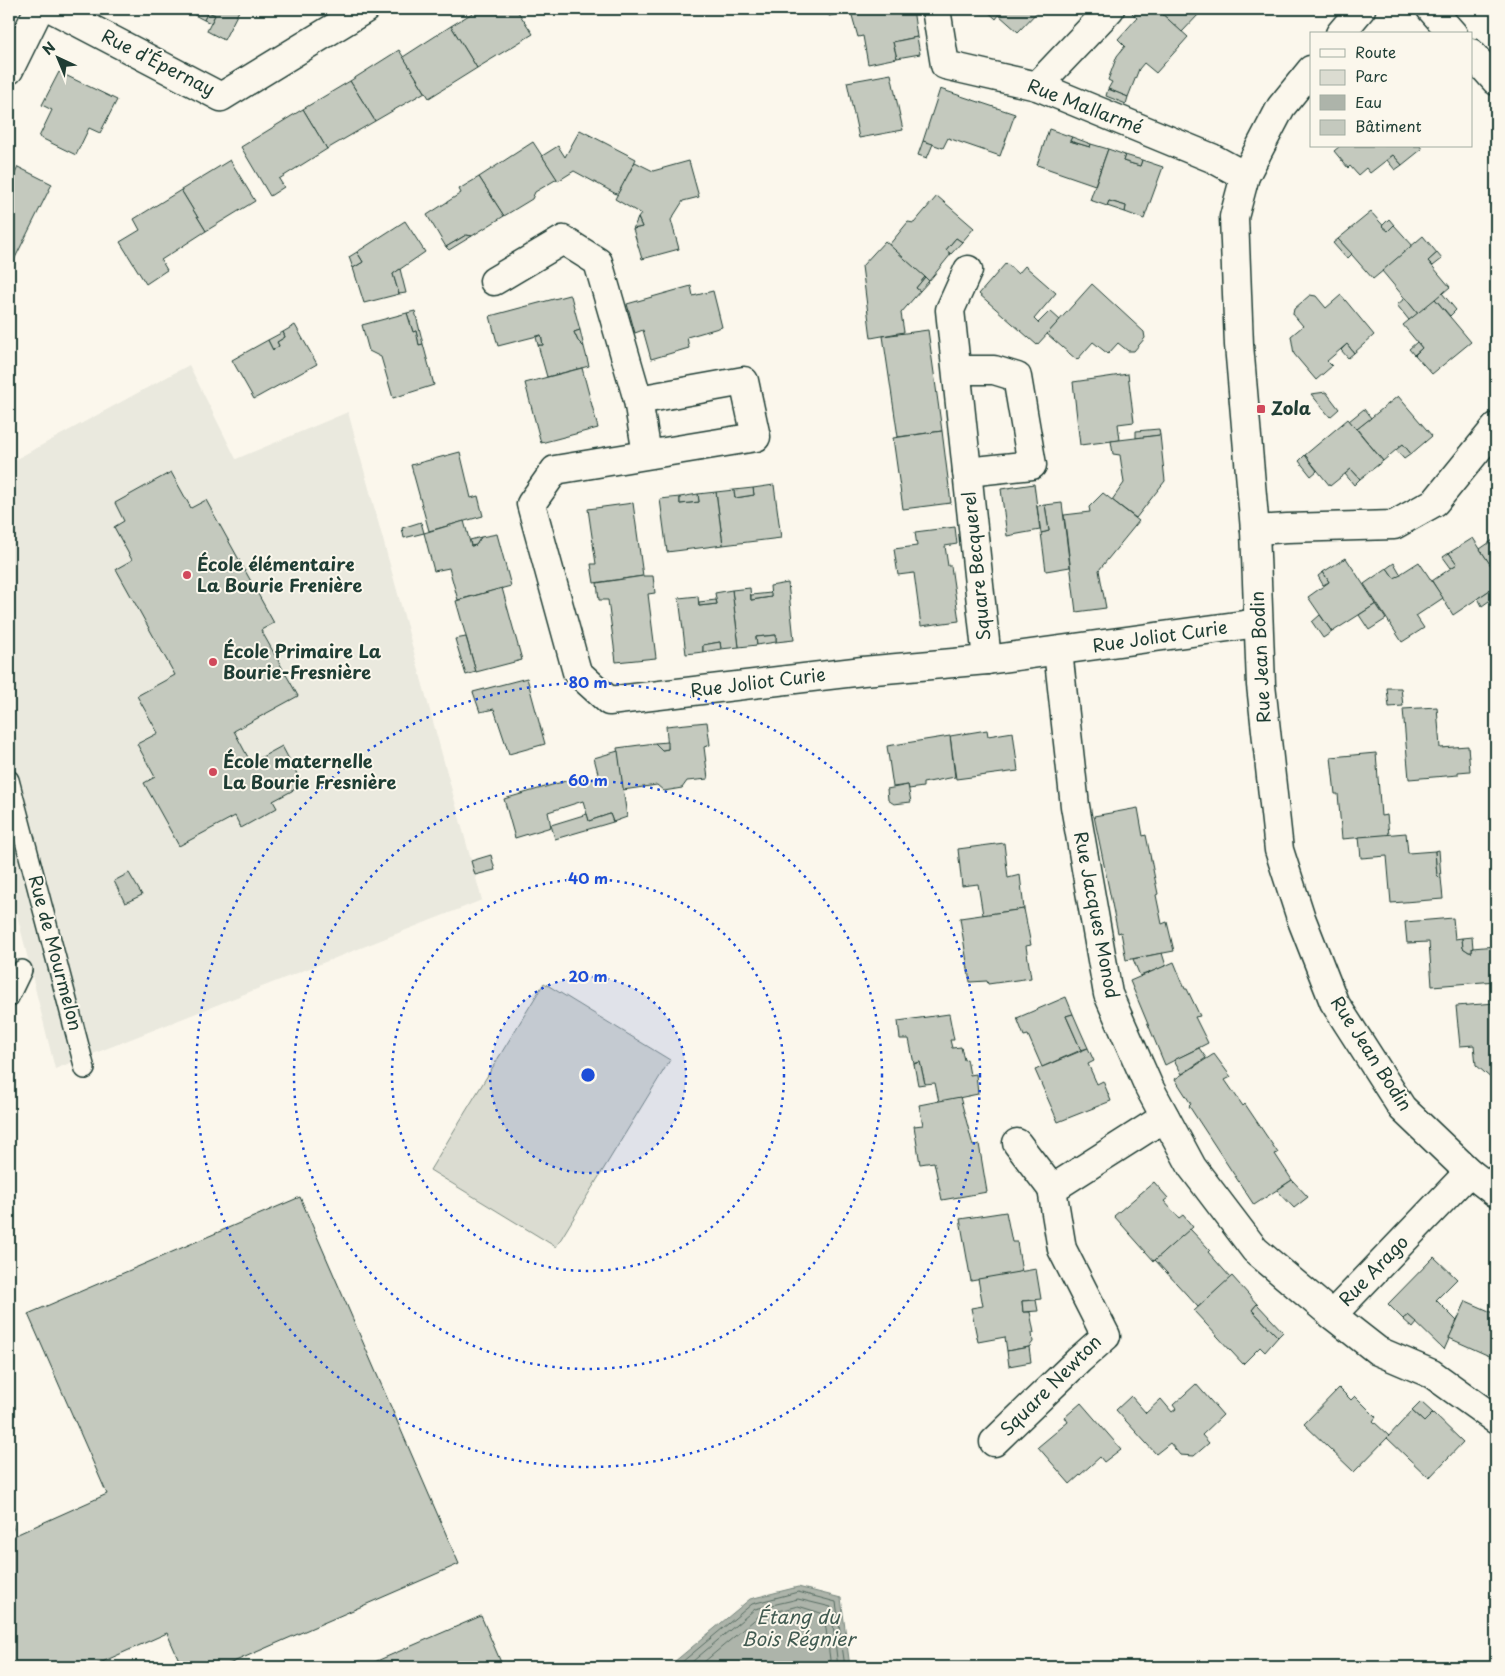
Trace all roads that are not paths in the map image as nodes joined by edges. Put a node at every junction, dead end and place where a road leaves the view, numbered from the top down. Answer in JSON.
{"nodes":[{"id":1,"x":39,"y":9,"type":"edge"},
{"id":2,"x":53,"y":9,"type":"edge"},
{"id":3,"x":365,"y":9,"type":"edge"},
{"id":4,"x":936,"y":9,"type":"edge"},
{"id":5,"x":1110,"y":9,"type":"edge"},
{"id":6,"x":1361,"y":9,"type":"edge"},
{"id":7,"x":1430,"y":9,"type":"edge"},
{"id":8,"x":1342,"y":32,"type":"edge"},
{"id":9,"x":1451,"y":32,"type":"edge"},
{"id":10,"x":1472,"y":54,"type":"edge"},
{"id":11,"x":9,"y":70,"type":"edge"},
{"id":12,"x":1310,"y":71,"type":"edge"},
{"id":13,"x":1496,"y":81,"type":"edge"},
{"id":14,"x":1037,"y":86,"type":"junction"},
{"id":15,"x":1245,"y":176,"type":"junction"},
{"id":16,"x":968,"y":270,"type":"dead end"},
{"id":17,"x":494,"y":281,"type":"dead end"},
{"id":18,"x":957,"y":370,"type":"junction"},
{"id":19,"x":638,"y":400,"type":"junction"},
{"id":20,"x":1496,"y":427,"type":"edge"},
{"id":21,"x":647,"y":454,"type":"junction"},
{"id":22,"x":968,"y":472,"type":"junction"},
{"id":23,"x":1255,"y":530,"type":"junction"},
{"id":24,"x":1258,"y":623,"type":"junction"},
{"id":25,"x":1058,"y":651,"type":"junction"},
{"id":26,"x":987,"y":660,"type":"junction"},
{"id":27,"x":9,"y":780,"type":"edge"},
{"id":28,"x":22,"y":970,"type":"dead end"},
{"id":29,"x":9,"y":997,"type":"edge"},
{"id":30,"x":85,"y":1068,"type":"dead end"},
{"id":31,"x":1165,"y":1116,"type":"junction"},
{"id":32,"x":1017,"y":1143,"type":"dead end"},
{"id":33,"x":1469,"y":1172,"type":"junction"},
{"id":34,"x":1052,"y":1189,"type":"junction"},
{"id":35,"x":1496,"y":1193,"type":"edge"},
{"id":36,"x":1332,"y":1315,"type":"junction"},
{"id":37,"x":1496,"y":1420,"type":"edge"},
{"id":38,"x":994,"y":1442,"type":"dead end"}],
"edges":[{"from":1,"to":11,"type":"street"},
{"from":2,"to":3,"type":"street","name":"Rue d’Épernay"},
{"from":4,"to":14,"type":"street","name":"Rue Mallarmé"},
{"from":5,"to":14,"type":"street"},
{"from":6,"to":8,"type":"street"},
{"from":7,"to":9,"type":"street"},
{"from":10,"to":13,"type":"street"},
{"from":12,"to":15,"type":"street","name":"Rue Jean Bodin"},
{"from":14,"to":15,"type":"street","name":"Rue Mallarmé"},
{"from":15,"to":23,"type":"street","name":"Rue Jean Bodin"},
{"from":16,"to":18,"type":"street","name":"Square Becquerel"},
{"from":17,"to":19,"type":"street"},
{"from":18,"to":22,"type":"street","name":"Square Becquerel"},
{"from":18,"to":22,"type":"street","name":"Square Becquerel"},
{"from":19,"to":21,"type":"street"},
{"from":19,"to":21,"type":"street","name":"Rue Joliot Curie"},
{"from":20,"to":23,"type":"street"},
{"from":21,"to":26,"type":"street","name":"Rue Joliot Curie"},
{"from":22,"to":26,"type":"street","name":"Square Becquerel"},
{"from":23,"to":24,"type":"street","name":"Rue Jean Bodin"},
{"from":24,"to":25,"type":"street","name":"Rue Joliot Curie"},
{"from":24,"to":33,"type":"street","name":"Rue Jean Bodin"},
{"from":25,"to":26,"type":"street","name":"Rue Joliot Curie"},
{"from":25,"to":31,"type":"street","name":"Rue Jacques Monod"},
{"from":27,"to":30,"type":"lane","name":"Rue de Mourmelon"},
{"from":28,"to":29,"type":"lane"},
{"from":31,"to":34,"type":"street"},
{"from":31,"to":36,"type":"street","name":"Rue Jacques Monod"},
{"from":32,"to":34,"type":"street","name":"Square Newton"},
{"from":33,"to":35,"type":"street","name":"Rue Jean Bodin"},
{"from":33,"to":36,"type":"street","name":"Rue Arago"},
{"from":34,"to":38,"type":"street","name":"Square Newton"},
{"from":36,"to":37,"type":"street","name":"Rue Arago"}]}
